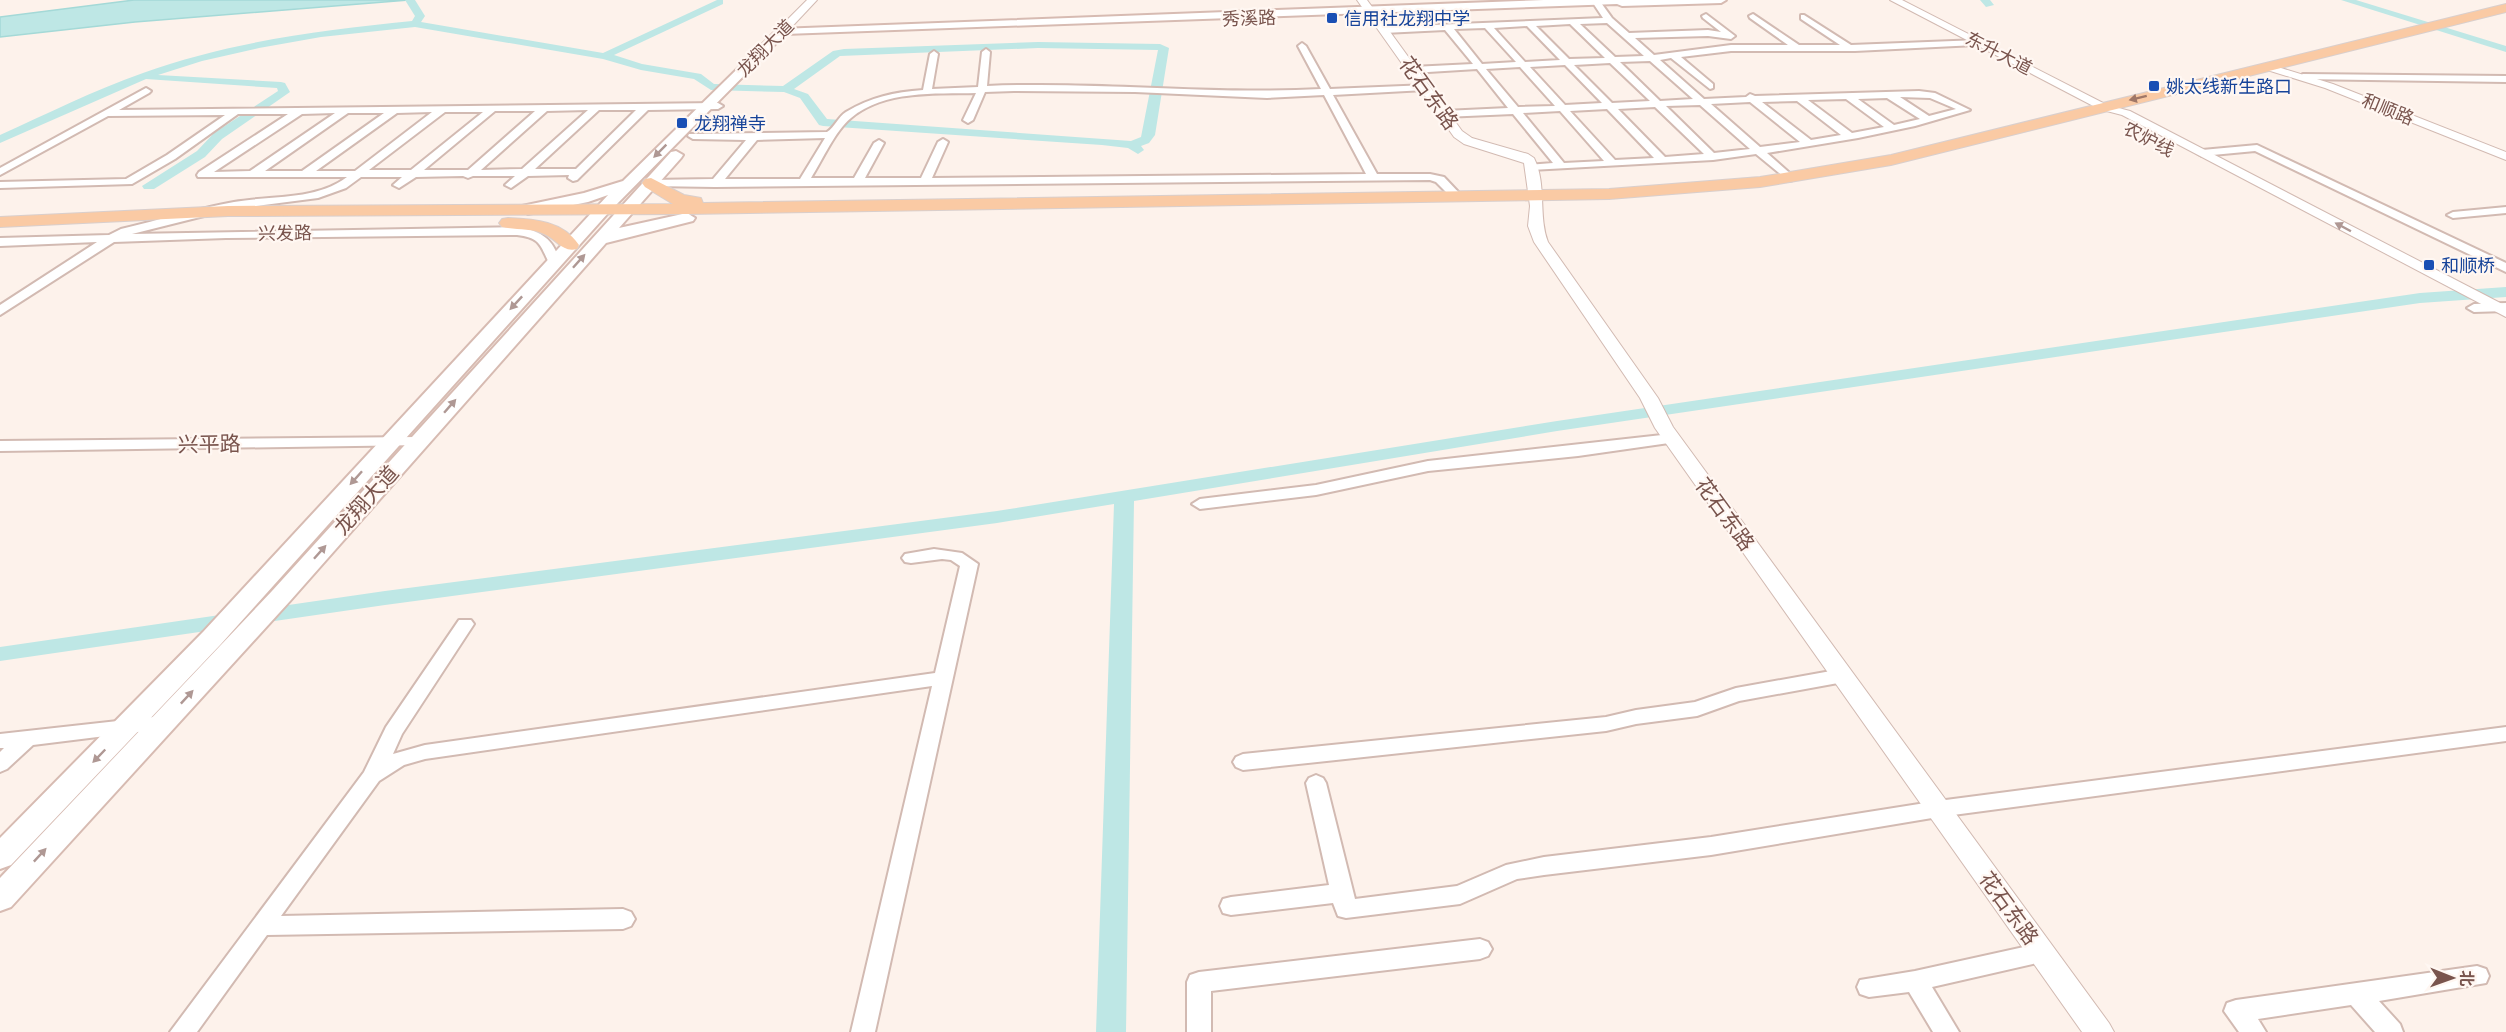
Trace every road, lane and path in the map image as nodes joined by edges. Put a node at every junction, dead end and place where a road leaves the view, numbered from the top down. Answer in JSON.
{"nodes":[{"id":1,"x":812,"y":0,"type":"edge"},
{"id":2,"x":1635,"y":0,"type":"edge"},
{"id":3,"x":1721,"y":0,"type":"edge"},
{"id":4,"x":1894,"y":0,"type":"edge"},
{"id":5,"x":1597,"y":2,"type":"edge"},
{"id":6,"x":1368,"y":8,"type":"edge"},
{"id":7,"x":2506,"y":8,"type":"edge"},
{"id":8,"x":1706,"y":16,"type":"dead end"},
{"id":9,"x":1753,"y":16,"type":"dead end"},
{"id":10,"x":1804,"y":17,"type":"dead end"},
{"id":11,"x":2506,"y":18,"type":"edge"},
{"id":12,"x":1609,"y":20,"type":"junction"},
{"id":13,"x":1573,"y":22,"type":"junction"},
{"id":14,"x":1530,"y":24,"type":"junction"},
{"id":15,"x":1488,"y":26,"type":"junction"},
{"id":16,"x":1447,"y":27,"type":"junction"},
{"id":17,"x":1720,"y":27,"type":"junction"},
{"id":18,"x":2442,"y":29,"type":"junction"},
{"id":19,"x":1384,"y":30,"type":"junction"},
{"id":20,"x":1693,"y":33,"type":"junction"},
{"id":21,"x":1708,"y":33,"type":"junction"},
{"id":22,"x":780,"y":34,"type":"junction"},
{"id":23,"x":1627,"y":36,"type":"junction"},
{"id":24,"x":1731,"y":36,"type":"junction"},
{"id":25,"x":1976,"y":42,"type":"junction"},
{"id":26,"x":1302,"y":46,"type":"dead end"},
{"id":27,"x":1796,"y":47,"type":"junction"},
{"id":28,"x":1848,"y":47,"type":"junction"},
{"id":29,"x":1747,"y":48,"type":"junction"},
{"id":30,"x":1718,"y":50,"type":"junction"},
{"id":31,"x":986,"y":52,"type":"dead end"},
{"id":32,"x":934,"y":54,"type":"dead end"},
{"id":33,"x":1673,"y":55,"type":"junction"},
{"id":34,"x":1652,"y":58,"type":"junction"},
{"id":35,"x":1612,"y":60,"type":"junction"},
{"id":36,"x":1567,"y":62,"type":"junction"},
{"id":37,"x":1523,"y":64,"type":"junction"},
{"id":38,"x":1479,"y":66,"type":"junction"},
{"id":39,"x":2268,"y":67,"type":"junction"},
{"id":40,"x":1412,"y":70,"type":"junction"},
{"id":41,"x":2296,"y":75,"type":"junction"},
{"id":42,"x":2506,"y":79,"type":"edge"},
{"id":43,"x":1710,"y":86,"type":"dead end"},
{"id":44,"x":1425,"y":87,"type":"junction"},
{"id":45,"x":982,"y":89,"type":"junction"},
{"id":46,"x":146,"y":91,"type":"dead end"},
{"id":47,"x":1742,"y":91,"type":"dead end"},
{"id":48,"x":927,"y":92,"type":"junction"},
{"id":49,"x":1327,"y":92,"type":"junction"},
{"id":50,"x":1888,"y":94,"type":"junction"},
{"id":51,"x":1846,"y":95,"type":"junction"},
{"id":52,"x":1798,"y":97,"type":"junction"},
{"id":53,"x":1752,"y":99,"type":"junction"},
{"id":54,"x":1701,"y":101,"type":"junction"},
{"id":55,"x":713,"y":103,"type":"junction"},
{"id":56,"x":1658,"y":104,"type":"junction"},
{"id":57,"x":1609,"y":106,"type":"junction"},
{"id":58,"x":444,"y":108,"type":"junction"},
{"id":59,"x":493,"y":108,"type":"junction"},
{"id":60,"x":544,"y":108,"type":"junction"},
{"id":61,"x":596,"y":108,"type":"junction"},
{"id":62,"x":645,"y":108,"type":"junction"},
{"id":63,"x":1562,"y":108,"type":"junction"},
{"id":64,"x":396,"y":109,"type":"junction"},
{"id":65,"x":346,"y":110,"type":"junction"},
{"id":66,"x":1515,"y":110,"type":"junction"},
{"id":67,"x":300,"y":111,"type":"junction"},
{"id":68,"x":237,"y":112,"type":"junction"},
{"id":69,"x":2113,"y":112,"type":"junction"},
{"id":70,"x":105,"y":113,"type":"junction"},
{"id":71,"x":1444,"y":114,"type":"junction"},
{"id":72,"x":1927,"y":119,"type":"junction"},
{"id":73,"x":969,"y":120,"type":"dead end"},
{"id":74,"x":1891,"y":127,"type":"junction"},
{"id":75,"x":829,"y":135,"type":"junction"},
{"id":76,"x":693,"y":136,"type":"junction"},
{"id":77,"x":754,"y":136,"type":"junction"},
{"id":78,"x":1849,"y":136,"type":"junction"},
{"id":79,"x":879,"y":142,"type":"dead end"},
{"id":80,"x":943,"y":142,"type":"dead end"},
{"id":81,"x":1809,"y":144,"type":"junction"},
{"id":82,"x":1759,"y":152,"type":"junction"},
{"id":83,"x":2202,"y":153,"type":"junction"},
{"id":84,"x":2506,"y":156,"type":"edge"},
{"id":85,"x":1713,"y":157,"type":"junction"},
{"id":86,"x":1662,"y":160,"type":"junction"},
{"id":87,"x":1612,"y":164,"type":"junction"},
{"id":88,"x":1561,"y":166,"type":"junction"},
{"id":89,"x":1532,"y":167,"type":"junction"},
{"id":90,"x":0,"y":172,"type":"edge"},
{"id":91,"x":526,"y":172,"type":"junction"},
{"id":92,"x":579,"y":172,"type":"junction"},
{"id":93,"x":414,"y":173,"type":"junction"},
{"id":94,"x":470,"y":173,"type":"junction"},
{"id":95,"x":305,"y":174,"type":"junction"},
{"id":96,"x":357,"y":174,"type":"junction"},
{"id":97,"x":252,"y":175,"type":"junction"},
{"id":98,"x":1374,"y":178,"type":"junction"},
{"id":99,"x":1789,"y":178,"type":"junction"},
{"id":100,"x":629,"y":182,"type":"junction"},
{"id":101,"x":857,"y":182,"type":"junction"},
{"id":102,"x":925,"y":182,"type":"junction"},
{"id":103,"x":568,"y":183,"type":"dead end"},
{"id":104,"x":651,"y":183,"type":"junction"},
{"id":105,"x":804,"y":183,"type":"junction"},
{"id":106,"x":458,"y":184,"type":"dead end"},
{"id":107,"x":715,"y":184,"type":"junction"},
{"id":108,"x":0,"y":185,"type":"edge"},
{"id":109,"x":399,"y":185,"type":"dead end"},
{"id":110,"x":512,"y":185,"type":"dead end"},
{"id":111,"x":1458,"y":198,"type":"junction"},
{"id":112,"x":1537,"y":201,"type":"junction"},
{"id":113,"x":800,"y":206,"type":"junction"},
{"id":114,"x":528,"y":209,"type":"junction"},
{"id":115,"x":2506,"y":210,"type":"edge"},
{"id":116,"x":208,"y":212,"type":"junction"},
{"id":117,"x":610,"y":214,"type":"junction"},
{"id":118,"x":2453,"y":215,"type":"dead end"},
{"id":119,"x":687,"y":218,"type":"junction"},
{"id":120,"x":406,"y":220,"type":"junction"},
{"id":121,"x":0,"y":222,"type":"edge"},
{"id":122,"x":162,"y":223,"type":"junction"},
{"id":123,"x":0,"y":231,"type":"edge"},
{"id":124,"x":113,"y":237,"type":"junction"},
{"id":125,"x":597,"y":241,"type":"junction"},
{"id":126,"x":0,"y":242,"type":"edge"},
{"id":127,"x":570,"y":245,"type":"junction"},
{"id":128,"x":554,"y":262,"type":"junction"},
{"id":129,"x":2506,"y":268,"type":"edge"},
{"id":130,"x":2488,"y":306,"type":"edge"},
{"id":131,"x":0,"y":311,"type":"edge"},
{"id":132,"x":2506,"y":325,"type":"edge"},
{"id":133,"x":1667,"y":433,"type":"junction"},
{"id":134,"x":389,"y":442,"type":"junction"},
{"id":135,"x":418,"y":442,"type":"junction"},
{"id":136,"x":0,"y":446,"type":"edge"},
{"id":137,"x":1200,"y":504,"type":"dead end"},
{"id":138,"x":911,"y":558,"type":"dead end"},
{"id":139,"x":465,"y":624,"type":"dead end"},
{"id":140,"x":1842,"y":676,"type":"junction"},
{"id":141,"x":943,"y":678,"type":"junction"},
{"id":142,"x":163,"y":723,"type":"junction"},
{"id":143,"x":128,"y":726,"type":"junction"},
{"id":144,"x":2506,"y":734,"type":"edge"},
{"id":145,"x":27,"y":738,"type":"junction"},
{"id":146,"x":0,"y":741,"type":"edge"},
{"id":147,"x":1244,"y":762,"type":"dead end"},
{"id":148,"x":0,"y":764,"type":"edge"},
{"id":149,"x":372,"y":776,"type":"junction"},
{"id":150,"x":1316,"y":783,"type":"dead end"},
{"id":151,"x":1938,"y":809,"type":"junction"},
{"id":152,"x":0,"y":857,"type":"edge"},
{"id":153,"x":1342,"y":893,"type":"junction"},
{"id":154,"x":0,"y":898,"type":"edge"},
{"id":155,"x":1231,"y":906,"type":"dead end"},
{"id":156,"x":623,"y":919,"type":"dead end"},
{"id":157,"x":261,"y":926,"type":"junction"},
{"id":158,"x":1480,"y":949,"type":"dead end"},
{"id":159,"x":2042,"y":953,"type":"junction"},
{"id":160,"x":2477,"y":976,"type":"dead end"},
{"id":161,"x":1915,"y":981,"type":"junction"},
{"id":162,"x":1869,"y":987,"type":"dead end"},
{"id":163,"x":2356,"y":993,"type":"junction"},
{"id":164,"x":182,"y":1032,"type":"edge"},
{"id":165,"x":863,"y":1032,"type":"edge"},
{"id":166,"x":1199,"y":1032,"type":"edge"},
{"id":167,"x":1947,"y":1032,"type":"edge"},
{"id":168,"x":2099,"y":1032,"type":"edge"},
{"id":169,"x":2254,"y":1032,"type":"edge"},
{"id":170,"x":2391,"y":1032,"type":"edge"}],
"edges":[{"from":1,"to":22,"type":"street","name":"龙翔大道"},
{"from":2,"to":5,"type":"main road","name":"秀溪路"},
{"from":3,"to":5,"type":"main road","name":"秀溪路"},
{"from":4,"to":25,"type":"street","name":"东升大道"},
{"from":5,"to":6,"type":"main road","name":"秀溪路"},
{"from":5,"to":12,"type":"street"},
{"from":6,"to":19,"type":"street","name":"花石东路"},
{"from":6,"to":22,"type":"main road","name":"秀溪路"},
{"from":7,"to":18,"type":"main road"},
{"from":8,"to":17,"type":"street"},
{"from":9,"to":27,"type":"street"},
{"from":10,"to":28,"type":"street"},
{"from":11,"to":18,"type":"main road"},
{"from":12,"to":13,"type":"street"},
{"from":12,"to":23,"type":"street"},
{"from":13,"to":14,"type":"street"},
{"from":13,"to":35,"type":"street"},
{"from":14,"to":15,"type":"street"},
{"from":14,"to":36,"type":"street"},
{"from":15,"to":16,"type":"street"},
{"from":15,"to":37,"type":"street"},
{"from":16,"to":19,"type":"street"},
{"from":16,"to":38,"type":"street"},
{"from":17,"to":21,"type":"street"},
{"from":17,"to":24,"type":"street"},
{"from":18,"to":39,"type":"main road"},
{"from":18,"to":41,"type":"main road"},
{"from":19,"to":40,"type":"street","name":"花石东路"},
{"from":20,"to":21,"type":"street"},
{"from":20,"to":23,"type":"street"},
{"from":20,"to":30,"type":"street"},
{"from":21,"to":24,"type":"street"},
{"from":22,"to":55,"type":"main road","name":"龙翔大道"},
{"from":23,"to":34,"type":"street"},
{"from":24,"to":29,"type":"street"},
{"from":25,"to":28,"type":"street"},
{"from":25,"to":69,"type":"street","name":"东升大道"},
{"from":26,"to":49,"type":"street"},
{"from":27,"to":28,"type":"street"},
{"from":27,"to":29,"type":"street"},
{"from":29,"to":30,"type":"street"},
{"from":30,"to":33,"type":"street"},
{"from":31,"to":45,"type":"street"},
{"from":32,"to":48,"type":"street"},
{"from":33,"to":34,"type":"street"},
{"from":33,"to":43,"type":"street"},
{"from":34,"to":35,"type":"street"},
{"from":34,"to":54,"type":"street"},
{"from":35,"to":36,"type":"street"},
{"from":35,"to":56,"type":"street"},
{"from":36,"to":37,"type":"street"},
{"from":36,"to":57,"type":"street"},
{"from":37,"to":38,"type":"street"},
{"from":37,"to":63,"type":"street"},
{"from":38,"to":40,"type":"street"},
{"from":38,"to":66,"type":"street"},
{"from":39,"to":41,"type":"street","name":"和顺路"},
{"from":39,"to":69,"type":"main road","one_way":true},
{"from":40,"to":44,"type":"street","name":"花石东路"},
{"from":41,"to":42,"type":"street"},
{"from":41,"to":69,"type":"main road"},
{"from":41,"to":84,"type":"street","name":"和顺路"},
{"from":44,"to":49,"type":"street"},
{"from":44,"to":71,"type":"street","name":"花石东路"},
{"from":45,"to":48,"type":"street"},
{"from":45,"to":49,"type":"street"},
{"from":45,"to":73,"type":"street"},
{"from":46,"to":70,"type":"street"},
{"from":47,"to":53,"type":"street"},
{"from":48,"to":75,"type":"street"},
{"from":49,"to":98,"type":"street"},
{"from":50,"to":51,"type":"street"},
{"from":50,"to":72,"type":"street"},
{"from":50,"to":72,"type":"street"},
{"from":51,"to":52,"type":"street"},
{"from":51,"to":74,"type":"street"},
{"from":52,"to":53,"type":"street"},
{"from":52,"to":78,"type":"street"},
{"from":53,"to":54,"type":"street"},
{"from":53,"to":81,"type":"street"},
{"from":54,"to":56,"type":"street"},
{"from":54,"to":82,"type":"street"},
{"from":55,"to":62,"type":"street"},
{"from":55,"to":76,"type":"main road","name":"龙翔大道"},
{"from":55,"to":100,"type":"main road","name":"龙翔大道","one_way":true},
{"from":56,"to":57,"type":"street"},
{"from":56,"to":85,"type":"street"},
{"from":57,"to":63,"type":"street"},
{"from":57,"to":86,"type":"street"},
{"from":58,"to":59,"type":"street"},
{"from":58,"to":64,"type":"street"},
{"from":58,"to":96,"type":"street"},
{"from":59,"to":60,"type":"street"},
{"from":59,"to":93,"type":"street"},
{"from":60,"to":61,"type":"street"},
{"from":60,"to":94,"type":"street"},
{"from":61,"to":62,"type":"street"},
{"from":61,"to":91,"type":"street"},
{"from":62,"to":92,"type":"street"},
{"from":63,"to":66,"type":"street"},
{"from":63,"to":87,"type":"street"},
{"from":64,"to":65,"type":"street"},
{"from":64,"to":95,"type":"street"},
{"from":65,"to":67,"type":"street"},
{"from":65,"to":97,"type":"street"},
{"from":66,"to":71,"type":"street"},
{"from":66,"to":88,"type":"street"},
{"from":67,"to":68,"type":"street"},
{"from":67,"to":97,"type":"street"},
{"from":68,"to":70,"type":"street"},
{"from":68,"to":108,"type":"street"},
{"from":69,"to":83,"type":"street","name":"农炉线"},
{"from":69,"to":99,"type":"main road"},
{"from":69,"to":112,"type":"main road"},
{"from":69,"to":130,"type":"street","name":"农炉线"},
{"from":70,"to":90,"type":"street"},
{"from":71,"to":89,"type":"street","name":"花石东路"},
{"from":72,"to":74,"type":"street"},
{"from":74,"to":78,"type":"street"},
{"from":75,"to":77,"type":"street"},
{"from":75,"to":105,"type":"street"},
{"from":76,"to":77,"type":"street"},
{"from":76,"to":104,"type":"main road","name":"龙翔大道"},
{"from":77,"to":107,"type":"street"},
{"from":78,"to":81,"type":"street"},
{"from":79,"to":101,"type":"street"},
{"from":80,"to":102,"type":"street"},
{"from":81,"to":82,"type":"street"},
{"from":82,"to":85,"type":"street"},
{"from":82,"to":99,"type":"street"},
{"from":83,"to":129,"type":"street"},
{"from":130,"to":83,"type":"street","name":"农炉线","one_way":true},
{"from":85,"to":86,"type":"street"},
{"from":86,"to":87,"type":"street"},
{"from":87,"to":88,"type":"street"},
{"from":88,"to":89,"type":"street"},
{"from":89,"to":112,"type":"street","name":"花石东路"},
{"from":91,"to":92,"type":"street"},
{"from":91,"to":94,"type":"street"},
{"from":91,"to":110,"type":"street"},
{"from":92,"to":103,"type":"street"},
{"from":93,"to":94,"type":"street"},
{"from":93,"to":96,"type":"street"},
{"from":93,"to":109,"type":"street"},
{"from":94,"to":106,"type":"street"},
{"from":95,"to":96,"type":"street"},
{"from":95,"to":97,"type":"street"},
{"from":96,"to":116,"type":"street"},
{"from":98,"to":102,"type":"street"},
{"from":98,"to":111,"type":"street"},
{"from":99,"to":112,"type":"main road"},
{"from":100,"to":114,"type":"main road"},
{"from":100,"to":117,"type":"main road","name":"龙翔大道"},
{"from":101,"to":102,"type":"street"},
{"from":101,"to":105,"type":"street"},
{"from":104,"to":107,"type":"street"},
{"from":104,"to":113,"type":"main road"},
{"from":104,"to":117,"type":"main road","name":"龙翔大道"},
{"from":105,"to":107,"type":"street"},
{"from":111,"to":112,"type":"main road"},
{"from":111,"to":113,"type":"main road"},
{"from":112,"to":119,"type":"main road"},
{"from":112,"to":133,"type":"street","name":"花石东路"},
{"from":113,"to":117,"type":"main road"},
{"from":114,"to":116,"type":"main road"},
{"from":114,"to":117,"type":"main road"},
{"from":115,"to":118,"type":"street"},
{"from":116,"to":121,"type":"main road"},
{"from":116,"to":122,"type":"street"},
{"from":117,"to":119,"type":"main road"},
{"from":117,"to":120,"type":"main road"},
{"from":117,"to":125,"type":"main road","name":"龙翔大道"},
{"from":117,"to":127,"type":"main road","name":"龙翔大道"},
{"from":119,"to":125,"type":"main road"},
{"from":120,"to":122,"type":"main road"},
{"from":120,"to":127,"type":"main road"},
{"from":122,"to":123,"type":"main road"},
{"from":122,"to":124,"type":"street"},
{"from":124,"to":126,"type":"street","name":"兴发路"},
{"from":124,"to":128,"type":"street","name":"兴发路"},
{"from":124,"to":131,"type":"street"},
{"from":135,"to":125,"type":"main road","name":"龙翔大道","one_way":true},
{"from":127,"to":128,"type":"main road","name":"龙翔大道"},
{"from":128,"to":134,"type":"main road","name":"龙翔大道","one_way":true},
{"from":130,"to":132,"type":"street","name":"农炉线"},
{"from":133,"to":137,"type":"street"},
{"from":133,"to":140,"type":"street","name":"花石东路"},
{"from":134,"to":135,"type":"street","name":"兴平路"},
{"from":134,"to":136,"type":"street","name":"兴平路"},
{"from":134,"to":143,"type":"main road","name":"龙翔大道","one_way":true},
{"from":142,"to":135,"type":"main road","name":"龙翔大道","one_way":true},
{"from":138,"to":141,"type":"street"},
{"from":139,"to":149,"type":"street"},
{"from":140,"to":147,"type":"street"},
{"from":140,"to":151,"type":"street","name":"花石东路"},
{"from":141,"to":149,"type":"street"},
{"from":141,"to":165,"type":"street"},
{"from":142,"to":143,"type":"street"},
{"from":154,"to":142,"type":"main road","name":"龙翔大道","one_way":true},
{"from":143,"to":145,"type":"street"},
{"from":143,"to":152,"type":"main road","name":"龙翔大道","one_way":true},
{"from":144,"to":151,"type":"street"},
{"from":145,"to":146,"type":"street"},
{"from":145,"to":148,"type":"street"},
{"from":149,"to":157,"type":"street"},
{"from":150,"to":153,"type":"street"},
{"from":151,"to":153,"type":"street"},
{"from":151,"to":159,"type":"street","name":"花石东路"},
{"from":153,"to":155,"type":"street"},
{"from":156,"to":157,"type":"street"},
{"from":157,"to":164,"type":"street"},
{"from":158,"to":166,"type":"street"},
{"from":159,"to":161,"type":"street"},
{"from":159,"to":168,"type":"street","name":"花石东路"},
{"from":160,"to":163,"type":"street"},
{"from":161,"to":162,"type":"street"},
{"from":161,"to":167,"type":"street"},
{"from":163,"to":169,"type":"street"},
{"from":163,"to":170,"type":"street"}]}
